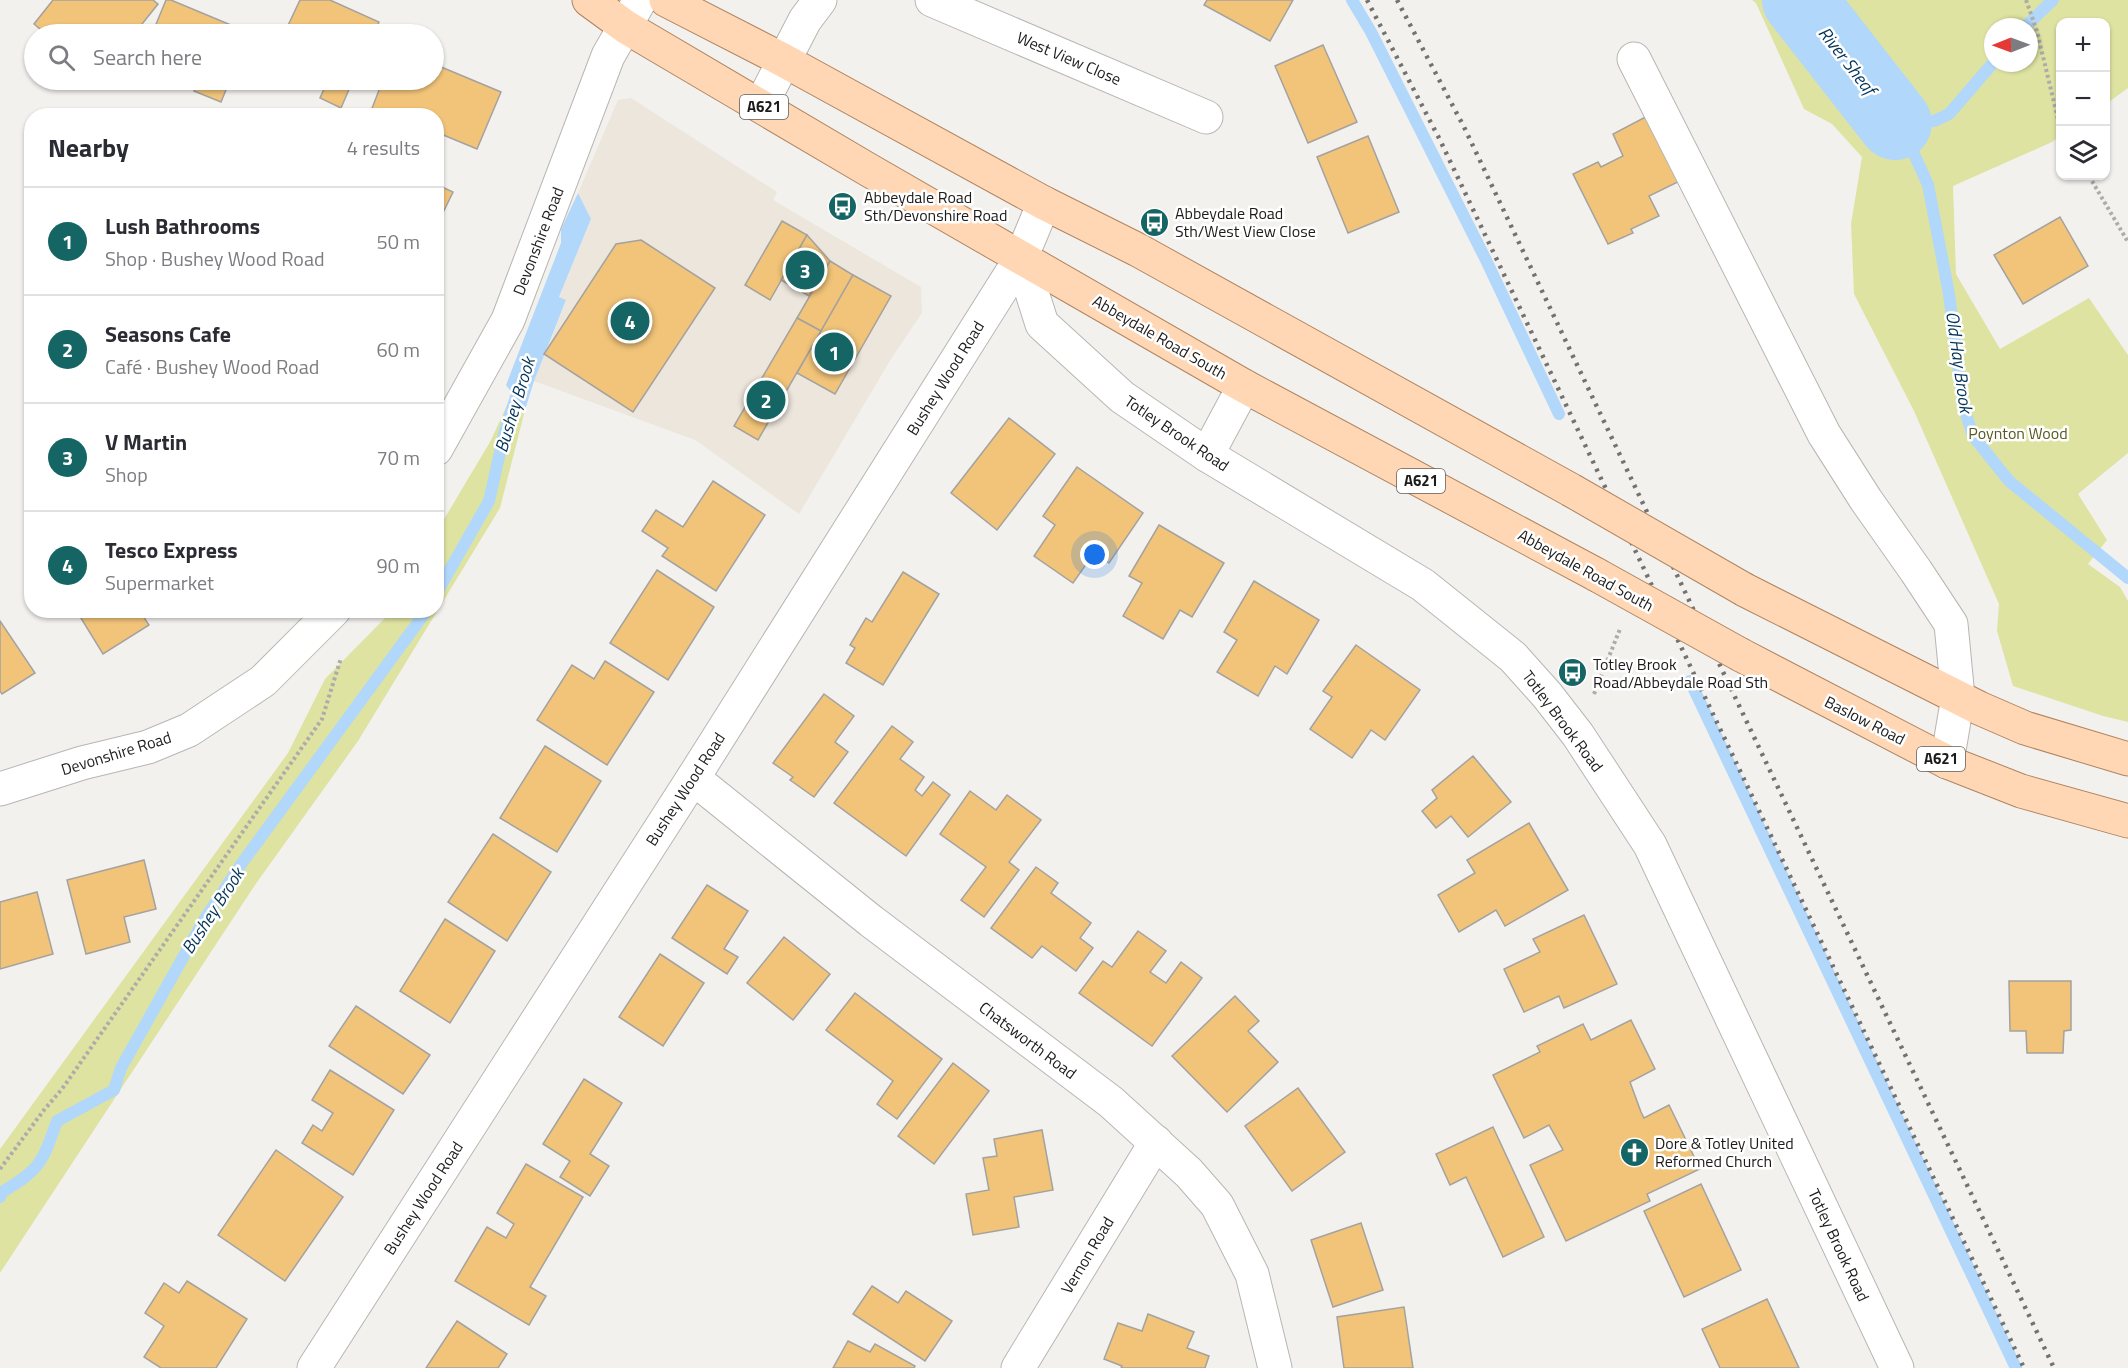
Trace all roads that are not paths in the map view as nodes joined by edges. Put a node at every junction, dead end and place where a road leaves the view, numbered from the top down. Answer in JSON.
{"nodes":[{"id":1,"x":589,"y":0,"type":"edge"},
{"id":2,"x":666,"y":0,"type":"edge"},
{"id":3,"x":820,"y":0,"type":"edge"},
{"id":4,"x":932,"y":0,"type":"edge"},
{"id":5,"x":633,"y":13,"type":"edge"},
{"id":6,"x":1634,"y":58,"type":"dead end"},
{"id":7,"x":783,"y":60,"type":"junction"},
{"id":8,"x":761,"y":105,"type":"junction"},
{"id":9,"x":1206,"y":117,"type":"dead end"},
{"id":10,"x":1044,"y":203,"type":"junction"},
{"id":11,"x":1021,"y":258,"type":"junction"},
{"id":12,"x":1244,"y":386,"type":"junction"},
{"id":13,"x":444,"y":435,"type":"edge"},
{"id":14,"x":1207,"y":455,"type":"junction"},
{"id":15,"x":326,"y":618,"type":"edge"},
{"id":16,"x":1753,"y":662,"type":"joint"},
{"id":17,"x":1958,"y":697,"type":"junction"},
{"id":18,"x":2128,"y":759,"type":"edge"},
{"id":19,"x":1947,"y":762,"type":"junction"},
{"id":20,"x":693,"y":778,"type":"junction"},
{"id":21,"x":0,"y":789,"type":"edge"},
{"id":22,"x":2128,"y":821,"type":"edge"},
{"id":23,"x":1156,"y":1142,"type":"junction"},
{"id":24,"x":314,"y":1368,"type":"edge"},
{"id":25,"x":1018,"y":1368,"type":"edge"},
{"id":26,"x":1275,"y":1368,"type":"edge"},
{"id":27,"x":1897,"y":1368,"type":"edge"}],
"edges":[{"from":1,"to":5,"type":"main road","name":"Abbeydale Road South","number":"A621"},
{"from":2,"to":7,"type":"main road"},
{"from":3,"to":7,"type":"street"},
{"from":4,"to":9,"type":"street","name":"West View Close"},
{"from":5,"to":8,"type":"main road","name":"Abbeydale Road South","number":"A621"},
{"from":5,"to":13,"type":"street","name":"Devonshire Road"},
{"from":6,"to":17,"type":"street"},
{"from":7,"to":8,"type":"street"},
{"from":7,"to":10,"type":"main road"},
{"from":8,"to":11,"type":"main road","name":"Abbeydale Road South","number":"A621"},
{"from":10,"to":11,"type":"street","name":"Bushey Wood Road"},
{"from":10,"to":17,"type":"main road","bridge":true},
{"from":11,"to":12,"type":"main road","name":"Abbeydale Road South","number":"A621"},
{"from":11,"to":14,"type":"street","name":"Totley Brook Road"},
{"from":11,"to":20,"type":"street","name":"Bushey Wood Road"},
{"from":12,"to":14,"type":"street"},
{"from":12,"to":16,"type":"main road","name":"Abbeydale Road South","number":"A621","bridge":true},
{"from":14,"to":27,"type":"street","name":"Totley Brook Road"},
{"from":15,"to":21,"type":"street","name":"Devonshire Road"},
{"from":16,"to":19,"type":"main road","name":"Baslow Road","number":"A621"},
{"from":17,"to":18,"type":"main road"},
{"from":17,"to":19,"type":"street"},
{"from":19,"to":22,"type":"main road","name":"Baslow Road","number":"A621"},
{"from":20,"to":23,"type":"street","name":"Chatsworth Road"},
{"from":20,"to":24,"type":"street","name":"Bushey Wood Road"},
{"from":23,"to":25,"type":"street","name":"Vernon Road"},
{"from":23,"to":26,"type":"street","name":"Chatsworth Road"}]}
